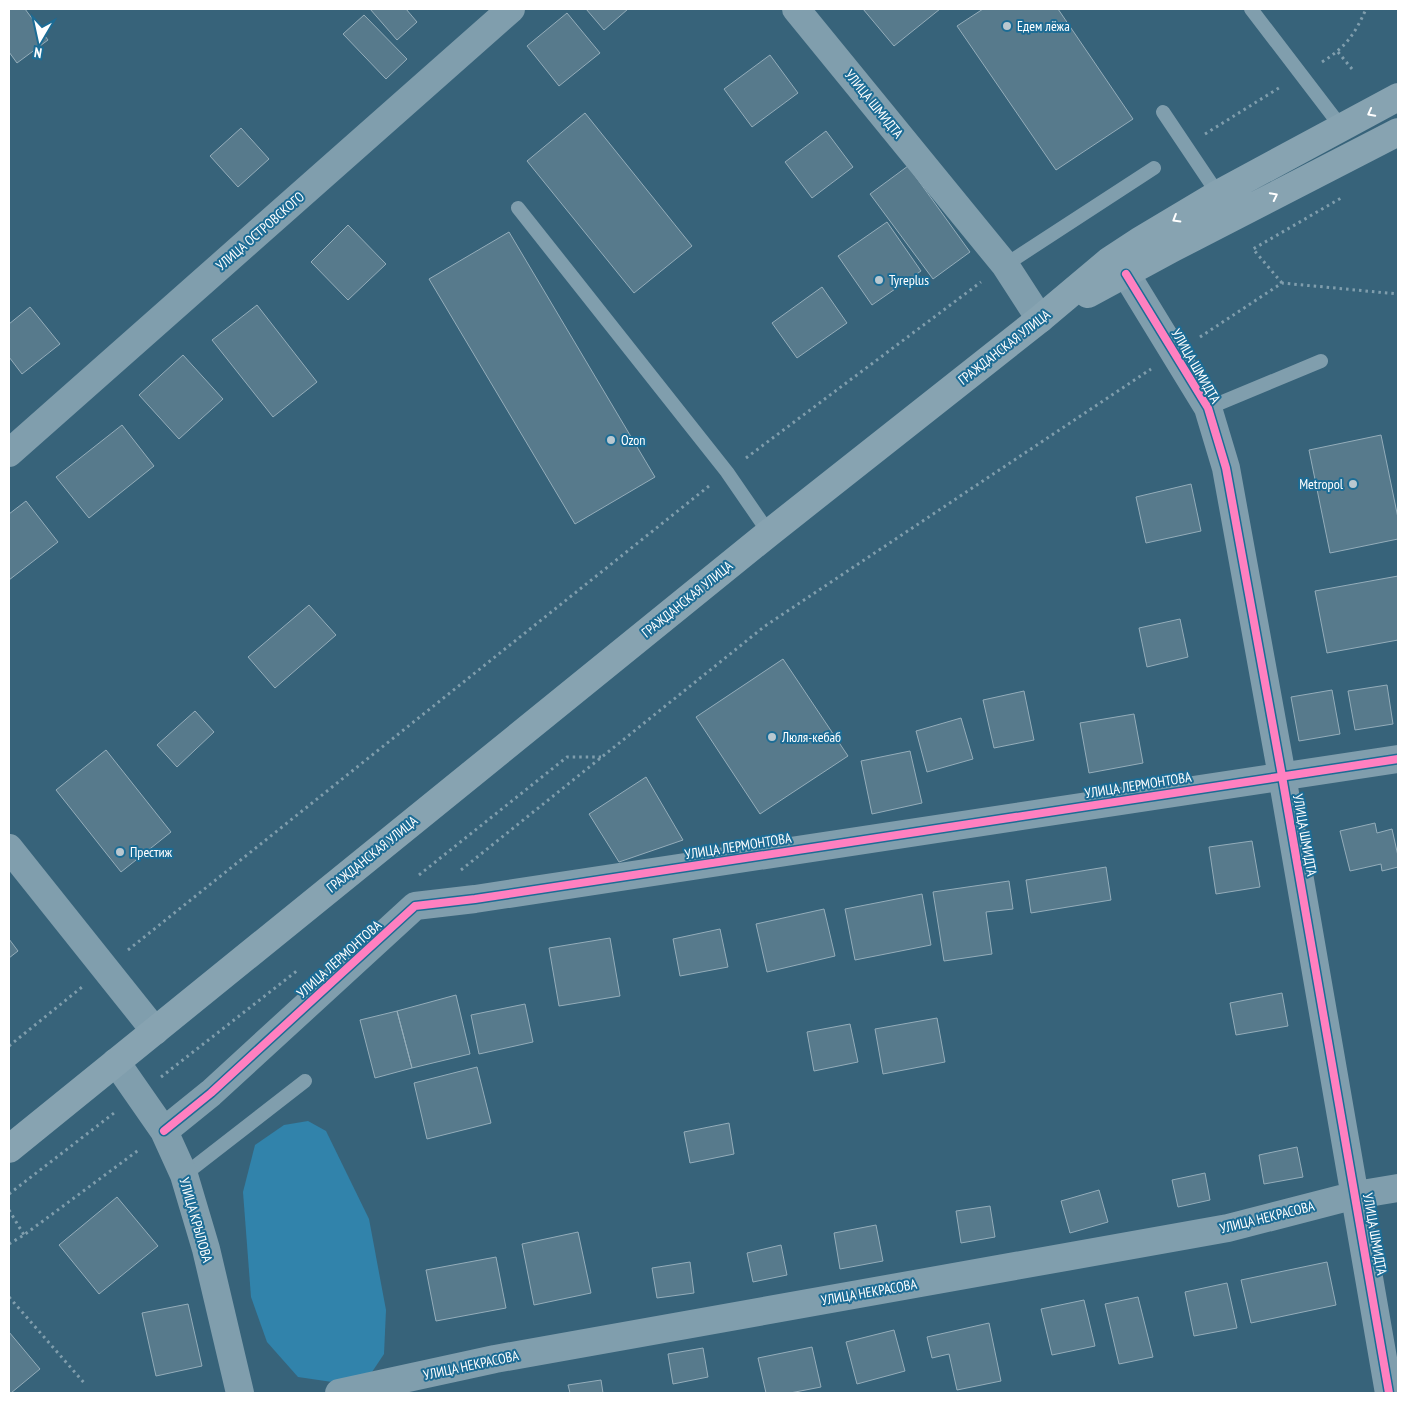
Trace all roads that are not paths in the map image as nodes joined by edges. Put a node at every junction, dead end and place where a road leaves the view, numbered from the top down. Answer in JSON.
{"nodes":[{"id":1,"x":511,"y":9,"type":"edge"},
{"id":2,"x":796,"y":9,"type":"edge"},
{"id":3,"x":1251,"y":9,"type":"edge"},
{"id":4,"x":1398,"y":98,"type":"edge"},
{"id":5,"x":1163,"y":112,"type":"dead end"},
{"id":6,"x":1342,"y":128,"type":"junction"},
{"id":7,"x":1398,"y":132,"type":"edge"},
{"id":8,"x":1154,"y":168,"type":"dead end"},
{"id":9,"x":1218,"y":194,"type":"junction"},
{"id":10,"x":518,"y":208,"type":"dead end"},
{"id":11,"x":1005,"y":265,"type":"junction"},
{"id":12,"x":1126,"y":274,"type":"junction"},
{"id":13,"x":1040,"y":319,"type":"junction"},
{"id":14,"x":1321,"y":362,"type":"dead end"},
{"id":15,"x":1208,"y":408,"type":"junction"},
{"id":16,"x":9,"y":453,"type":"edge"},
{"id":17,"x":769,"y":533,"type":"junction"},
{"id":18,"x":1398,"y":759,"type":"edge"},
{"id":19,"x":1282,"y":776,"type":"junction"},
{"id":20,"x":9,"y":848,"type":"edge"},
{"id":21,"x":154,"y":1031,"type":"junction"},
{"id":22,"x":116,"y":1062,"type":"junction"},
{"id":23,"x":305,"y":1081,"type":"dead end"},
{"id":24,"x":164,"y":1131,"type":"junction"},
{"id":25,"x":9,"y":1149,"type":"edge"},
{"id":26,"x":184,"y":1175,"type":"junction"},
{"id":27,"x":1398,"y":1188,"type":"edge"},
{"id":28,"x":1356,"y":1195,"type":"junction"},
{"id":29,"x":240,"y":1393,"type":"edge"},
{"id":30,"x":339,"y":1393,"type":"edge"},
{"id":31,"x":1389,"y":1393,"type":"edge"}],
"edges":[{"from":1,"to":16,"type":"street","name":"УЛИЦА ОСТРОВСКОГО"},
{"from":2,"to":11,"type":"street","name":"УЛИЦА ШМИДТА"},
{"from":3,"to":6,"type":"lane"},
{"from":4,"to":6,"type":"main road","name":"ГРАЖДАНСКАЯ УЛИЦА","one_way":true},
{"from":5,"to":9,"type":"lane"},
{"from":6,"to":9,"type":"main road","name":"ГРАЖДАНСКАЯ УЛИЦА"},
{"from":12,"to":7,"type":"main road","one_way":true},
{"from":8,"to":11,"type":"lane"},
{"from":9,"to":13,"type":"main road","name":"ГРАЖДАНСКАЯ УЛИЦА","one_way":true},
{"from":10,"to":17,"type":"lane"},
{"from":11,"to":13,"type":"street","name":"УЛИЦА ШМИДТА"},
{"from":12,"to":13,"type":"main road"},
{"from":12,"to":15,"type":"street","name":"УЛИЦА ШМИДТА"},
{"from":13,"to":17,"type":"main road","name":"ГРАЖДАНСКАЯ УЛИЦА"},
{"from":14,"to":15,"type":"lane"},
{"from":15,"to":19,"type":"street","name":"УЛИЦА ШМИДТА"},
{"from":17,"to":21,"type":"main road","name":"ГРАЖДАНСКАЯ УЛИЦА"},
{"from":18,"to":19,"type":"street","name":"УЛИЦА ЛЕРМОНТОВА"},
{"from":19,"to":24,"type":"street","name":"УЛИЦА ЛЕРМОНТОВА"},
{"from":19,"to":28,"type":"street","name":"УЛИЦА ШМИДТА"},
{"from":20,"to":21,"type":"street"},
{"from":21,"to":22,"type":"main road","name":"ГРАЖДАНСКАЯ УЛИЦА"},
{"from":22,"to":24,"type":"street","name":"УЛИЦА КРЫЛОВА"},
{"from":22,"to":25,"type":"main road","name":"ГРАЖДАНСКАЯ УЛИЦА"},
{"from":23,"to":26,"type":"lane"},
{"from":24,"to":26,"type":"street","name":"УЛИЦА КРЫЛОВА"},
{"from":26,"to":29,"type":"street","name":"УЛИЦА КРЫЛОВА"},
{"from":27,"to":28,"type":"street","name":"УЛИЦА НЕКРАСОВА"},
{"from":28,"to":30,"type":"street","name":"УЛИЦА НЕКРАСОВА"},
{"from":28,"to":31,"type":"street","name":"УЛИЦА ШМИДТА"}]}
